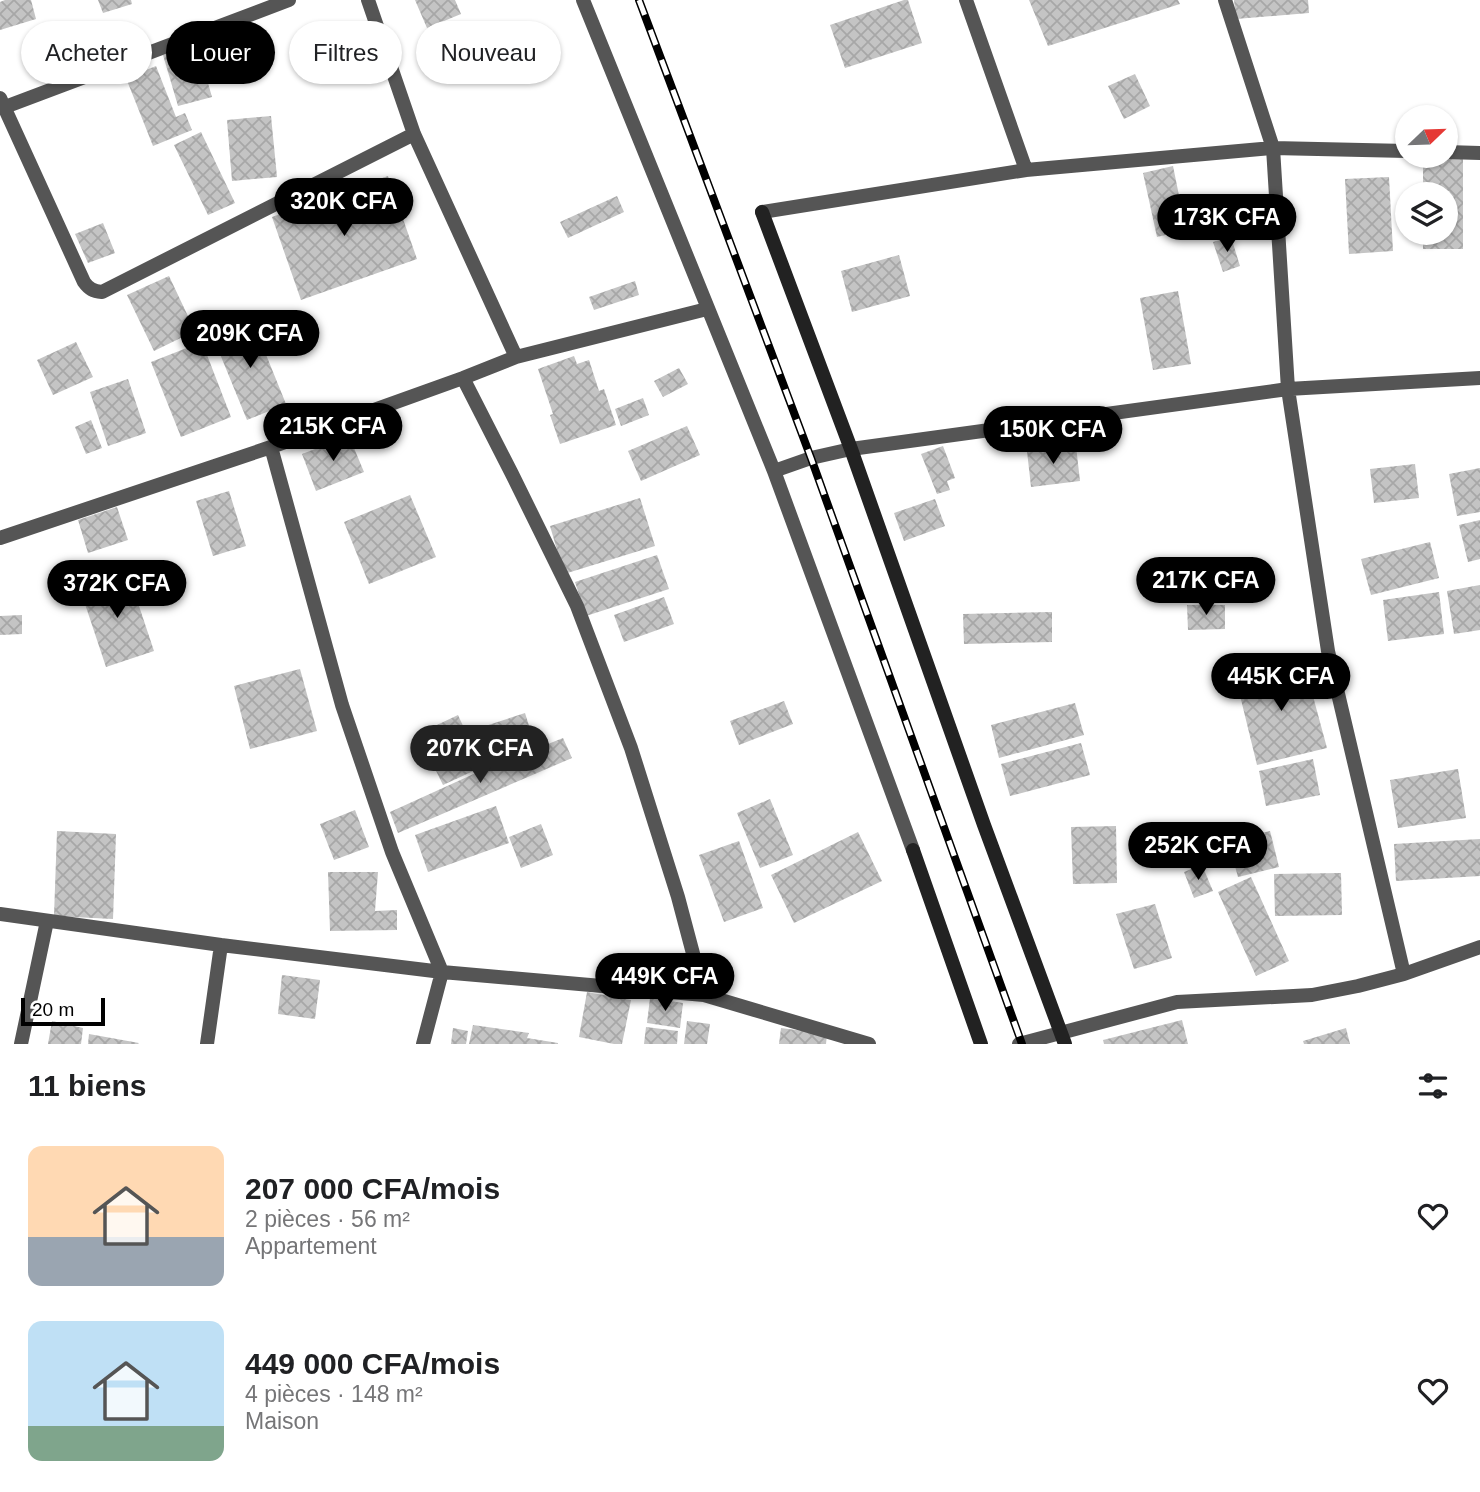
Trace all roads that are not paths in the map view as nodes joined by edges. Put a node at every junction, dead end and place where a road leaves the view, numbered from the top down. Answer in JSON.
{"nodes":[{"id":1,"x":289,"y":0,"type":"edge"},
{"id":2,"x":368,"y":0,"type":"edge"},
{"id":3,"x":583,"y":0,"type":"edge"},
{"id":4,"x":966,"y":0,"type":"edge"},
{"id":5,"x":1224,"y":0,"type":"edge"},
{"id":6,"x":3,"y":102,"type":"edge"},
{"id":7,"x":414,"y":134,"type":"junction"},
{"id":8,"x":1273,"y":148,"type":"junction"},
{"id":9,"x":1395,"y":151,"type":"edge"},
{"id":10,"x":1458,"y":152,"type":"edge"},
{"id":11,"x":1480,"y":153,"type":"edge"},
{"id":12,"x":1026,"y":170,"type":"junction"},
{"id":13,"x":762,"y":212,"type":"joint"},
{"id":14,"x":707,"y":309,"type":"junction"},
{"id":15,"x":516,"y":356,"type":"junction"},
{"id":16,"x":463,"y":378,"type":"junction"},
{"id":17,"x":1480,"y":378,"type":"edge"},
{"id":18,"x":1288,"y":389,"type":"junction"},
{"id":19,"x":271,"y":447,"type":"junction"},
{"id":20,"x":851,"y":449,"type":"junction"},
{"id":21,"x":774,"y":471,"type":"junction"},
{"id":22,"x":0,"y":538,"type":"edge"},
{"id":23,"x":913,"y":850,"type":"joint"},
{"id":24,"x":0,"y":914,"type":"edge"},
{"id":25,"x":47,"y":921,"type":"junction"},
{"id":26,"x":221,"y":945,"type":"junction"},
{"id":27,"x":1480,"y":947,"type":"edge"},
{"id":28,"x":442,"y":972,"type":"junction"},
{"id":29,"x":1404,"y":974,"type":"junction"},
{"id":30,"x":704,"y":995,"type":"junction"},
{"id":31,"x":1063,"y":1038,"type":"edge"},
{"id":32,"x":21,"y":1044,"type":"edge"},
{"id":33,"x":207,"y":1044,"type":"edge"},
{"id":34,"x":423,"y":1044,"type":"edge"},
{"id":35,"x":869,"y":1044,"type":"edge"},
{"id":36,"x":981,"y":1044,"type":"edge"},
{"id":37,"x":1019,"y":1044,"type":"edge"}],
"edges":[{"from":1,"to":6,"type":"street"},
{"from":2,"to":7,"type":"street"},
{"from":3,"to":14,"type":"street"},
{"from":4,"to":12,"type":"street"},
{"from":5,"to":8,"type":"street"},
{"from":6,"to":7,"type":"street"},
{"from":7,"to":15,"type":"street"},
{"from":8,"to":9,"type":"street"},
{"from":8,"to":12,"type":"street"},
{"from":8,"to":18,"type":"street"},
{"from":10,"to":11,"type":"street"},
{"from":12,"to":13,"type":"street"},
{"from":13,"to":20,"type":"main road"},
{"from":14,"to":15,"type":"street"},
{"from":14,"to":21,"type":"street"},
{"from":15,"to":16,"type":"street"},
{"from":16,"to":19,"type":"street"},
{"from":16,"to":30,"type":"street"},
{"from":17,"to":18,"type":"street"},
{"from":18,"to":20,"type":"street"},
{"from":18,"to":29,"type":"street"},
{"from":19,"to":22,"type":"street"},
{"from":19,"to":28,"type":"street"},
{"from":20,"to":21,"type":"street"},
{"from":20,"to":31,"type":"main road"},
{"from":21,"to":23,"type":"street"},
{"from":23,"to":36,"type":"main road"},
{"from":24,"to":25,"type":"street"},
{"from":25,"to":26,"type":"street"},
{"from":25,"to":32,"type":"street"},
{"from":26,"to":28,"type":"street"},
{"from":26,"to":33,"type":"street"},
{"from":27,"to":29,"type":"street"},
{"from":28,"to":30,"type":"street"},
{"from":28,"to":34,"type":"street"},
{"from":29,"to":31,"type":"street"},
{"from":30,"to":35,"type":"street"},
{"from":31,"to":37,"type":"street"}]}
